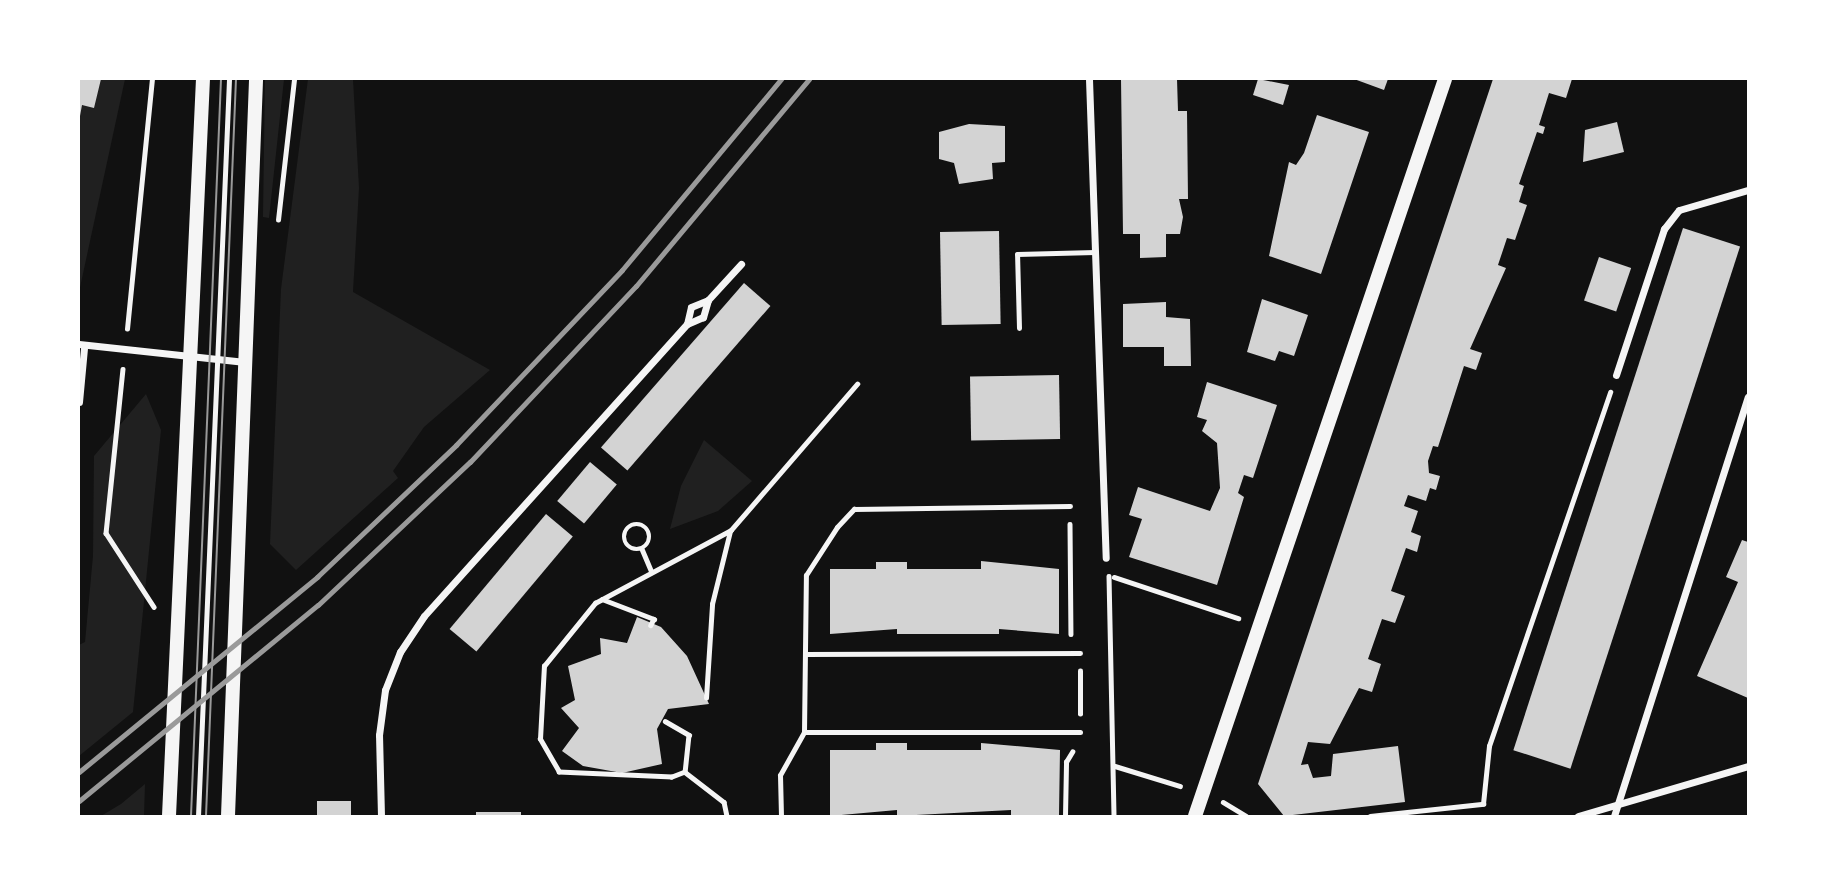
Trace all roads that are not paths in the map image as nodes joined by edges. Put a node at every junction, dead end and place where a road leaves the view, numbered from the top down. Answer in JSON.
{"nodes":[{"id":1,"x":203,"y":79,"type":"edge"},
{"id":2,"x":229,"y":79,"type":"edge"},
{"id":3,"x":256,"y":79,"type":"edge"},
{"id":4,"x":1089,"y":79,"type":"edge"},
{"id":5,"x":1446,"y":79,"type":"edge"},
{"id":6,"x":1748,"y":190,"type":"edge"},
{"id":7,"x":1096,"y":252,"type":"junction"},
{"id":8,"x":741,"y":264,"type":"dead end"},
{"id":9,"x":708,"y":300,"type":"junction"},
{"id":10,"x":687,"y":324,"type":"junction"},
{"id":11,"x":1019,"y":328,"type":"dead end"},
{"id":12,"x":81,"y":346,"type":"edge"},
{"id":13,"x":194,"y":357,"type":"junction"},
{"id":14,"x":217,"y":360,"type":"junction"},
{"id":15,"x":245,"y":362,"type":"junction"},
{"id":16,"x":1616,"y":375,"type":"road end"},
{"id":17,"x":1748,"y":397,"type":"edge"},
{"id":18,"x":79,"y":402,"type":"edge"},
{"id":19,"x":1070,"y":506,"type":"dead end"},
{"id":20,"x":1107,"y":558,"type":"dead end"},
{"id":21,"x":1080,"y":653,"type":"dead end"},
{"id":22,"x":805,"y":654,"type":"junction"},
{"id":23,"x":804,"y":732,"type":"junction"},
{"id":24,"x":1080,"y":732,"type":"dead end"},
{"id":25,"x":1748,"y":766,"type":"edge"},
{"id":26,"x":1615,"y":813,"type":"edge"},
{"id":27,"x":169,"y":816,"type":"edge"},
{"id":28,"x":198,"y":816,"type":"edge"},
{"id":29,"x":228,"y":816,"type":"edge"},
{"id":30,"x":381,"y":816,"type":"edge"},
{"id":31,"x":781,"y":816,"type":"edge"},
{"id":32,"x":1195,"y":816,"type":"edge"},
{"id":33,"x":1578,"y":816,"type":"edge"}],
"edges":[{"from":1,"to":13,"type":"main road"},
{"from":2,"to":14,"type":"lane"},
{"from":3,"to":15,"type":"main road"},
{"from":4,"to":7,"type":"street"},
{"from":5,"to":32,"type":"main road"},
{"from":6,"to":16,"type":"street"},
{"from":7,"to":11,"type":"lane"},
{"from":7,"to":20,"type":"street"},
{"from":8,"to":9,"type":"street"},
{"from":9,"to":10,"type":"street"},
{"from":9,"to":10,"type":"street"},
{"from":10,"to":30,"type":"street"},
{"from":12,"to":13,"type":"street"},
{"from":12,"to":18,"type":"street"},
{"from":13,"to":14,"type":"street"},
{"from":13,"to":27,"type":"main road"},
{"from":14,"to":15,"type":"street"},
{"from":14,"to":28,"type":"lane"},
{"from":15,"to":29,"type":"main road"},
{"from":17,"to":26,"type":"street"},
{"from":19,"to":22,"type":"lane"},
{"from":21,"to":22,"type":"lane"},
{"from":22,"to":23,"type":"lane"},
{"from":23,"to":24,"type":"lane"},
{"from":23,"to":31,"type":"lane"},
{"from":25,"to":26,"type":"street"},
{"from":26,"to":33,"type":"street"}]}
